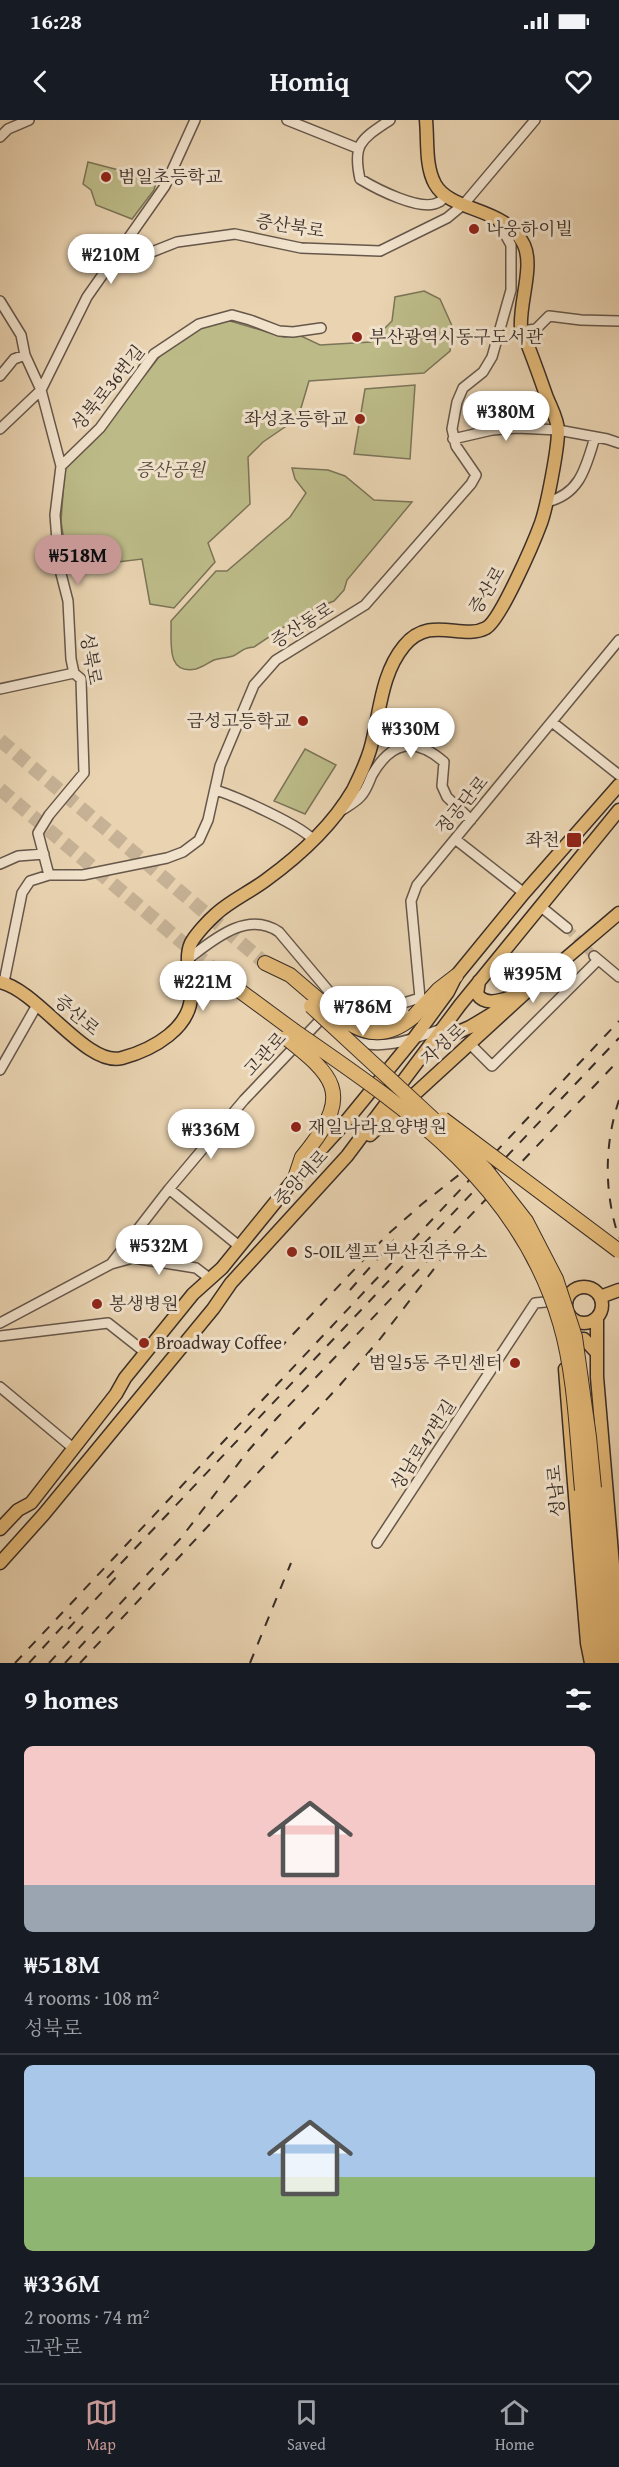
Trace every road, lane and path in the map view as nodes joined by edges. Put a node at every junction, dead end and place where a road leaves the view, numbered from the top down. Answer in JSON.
{"nodes":[{"id":1,"x":29,"y":120,"type":"edge"},
{"id":2,"x":195,"y":120,"type":"edge"},
{"id":3,"x":287,"y":120,"type":"edge"},
{"id":4,"x":390,"y":120,"type":"edge"},
{"id":5,"x":426,"y":120,"type":"edge"},
{"id":6,"x":535,"y":120,"type":"edge"},
{"id":7,"x":0,"y":138,"type":"edge"},
{"id":8,"x":357,"y":148,"type":"junction"},
{"id":9,"x":445,"y":195,"type":"junction"},
{"id":10,"x":464,"y":204,"type":"junction"},
{"id":11,"x":495,"y":216,"type":"junction"},
{"id":12,"x":105,"y":271,"type":"junction"},
{"id":13,"x":0,"y":301,"type":"edge"},
{"id":14,"x":619,"y":321,"type":"edge"},
{"id":15,"x":321,"y":328,"type":"dead end"},
{"id":16,"x":522,"y":331,"type":"junction"},
{"id":17,"x":26,"y":355,"type":"junction"},
{"id":18,"x":0,"y":376,"type":"edge"},
{"id":19,"x":41,"y":390,"type":"junction"},
{"id":20,"x":0,"y":429,"type":"edge"},
{"id":21,"x":558,"y":430,"type":"junction"},
{"id":22,"x":595,"y":437,"type":"junction"},
{"id":23,"x":453,"y":440,"type":"junction"},
{"id":24,"x":619,"y":444,"type":"edge"},
{"id":25,"x":61,"y":466,"type":"junction"},
{"id":26,"x":546,"y":502,"type":"junction"},
{"id":27,"x":619,"y":640,"type":"edge"},
{"id":28,"x":74,"y":673,"type":"junction"},
{"id":29,"x":0,"y":689,"type":"edge"},
{"id":30,"x":552,"y":722,"type":"junction"},
{"id":31,"x":619,"y":776,"type":"edge"},
{"id":32,"x":619,"y":784,"type":"edge"},
{"id":33,"x":215,"y":790,"type":"junction"},
{"id":34,"x":619,"y":810,"type":"edge"},
{"id":35,"x":338,"y":813,"type":"junction"},
{"id":36,"x":471,"y":820,"type":"junction"},
{"id":37,"x":455,"y":839,"type":"junction"},
{"id":38,"x":314,"y":840,"type":"junction"},
{"id":39,"x":570,"y":842,"type":"junction"},
{"id":40,"x":44,"y":854,"type":"junction"},
{"id":41,"x":0,"y":864,"type":"edge"},
{"id":42,"x":49,"y":875,"type":"junction"},
{"id":43,"x":564,"y":878,"type":"junction"},
{"id":44,"x":524,"y":893,"type":"junction"},
{"id":45,"x":540,"y":906,"type":"junction"},
{"id":46,"x":619,"y":913,"type":"edge"},
{"id":47,"x":567,"y":928,"type":"tunnel mouth"},
{"id":48,"x":188,"y":959,"type":"junction"},
{"id":49,"x":265,"y":963,"type":"tunnel mouth"},
{"id":50,"x":456,"y":976,"type":"junction"},
{"id":51,"x":619,"y":977,"type":"edge"},
{"id":52,"x":479,"y":981,"type":"junction"},
{"id":53,"x":2,"y":982,"type":"edge"},
{"id":54,"x":439,"y":989,"type":"junction"},
{"id":55,"x":245,"y":994,"type":"tunnel mouth"},
{"id":56,"x":524,"y":994,"type":"junction"},
{"id":57,"x":420,"y":998,"type":"junction"},
{"id":58,"x":315,"y":1002,"type":"junction"},
{"id":59,"x":37,"y":1005,"type":"junction"},
{"id":60,"x":460,"y":1005,"type":"junction"},
{"id":61,"x":435,"y":1011,"type":"junction"},
{"id":62,"x":409,"y":1016,"type":"junction"},
{"id":63,"x":487,"y":1022,"type":"junction"},
{"id":64,"x":316,"y":1023,"type":"junction"},
{"id":65,"x":470,"y":1027,"type":"junction"},
{"id":66,"x":443,"y":1029,"type":"junction"},
{"id":67,"x":289,"y":1034,"type":"junction"},
{"id":68,"x":415,"y":1037,"type":"junction"},
{"id":69,"x":470,"y":1043,"type":"junction"},
{"id":70,"x":430,"y":1045,"type":"junction"},
{"id":71,"x":398,"y":1058,"type":"junction"},
{"id":72,"x":0,"y":1070,"type":"edge"},
{"id":73,"x":406,"y":1093,"type":"junction"},
{"id":74,"x":347,"y":1156,"type":"junction"},
{"id":75,"x":295,"y":1178,"type":"junction"},
{"id":76,"x":169,"y":1189,"type":"junction"},
{"id":77,"x":239,"y":1246,"type":"junction"},
{"id":78,"x":619,"y":1251,"type":"edge"},
{"id":79,"x":111,"y":1264,"type":"junction"},
{"id":80,"x":209,"y":1278,"type":"junction"},
{"id":81,"x":619,"y":1290,"type":"edge"},
{"id":82,"x":600,"y":1297,"type":"junction"},
{"id":83,"x":567,"y":1300,"type":"junction"},
{"id":84,"x":570,"y":1317,"type":"junction"},
{"id":85,"x":597,"y":1318,"type":"junction"},
{"id":86,"x":1,"y":1319,"type":"edge"},
{"id":87,"x":0,"y":1336,"type":"edge"},
{"id":88,"x":566,"y":1341,"type":"junction"},
{"id":89,"x":146,"y":1353,"type":"junction"},
{"id":90,"x":597,"y":1353,"type":"junction"},
{"id":91,"x":0,"y":1387,"type":"edge"},
{"id":92,"x":73,"y":1448,"type":"junction"},
{"id":93,"x":588,"y":1489,"type":"junction"},
{"id":94,"x":0,"y":1529,"type":"edge"},
{"id":95,"x":377,"y":1544,"type":"dead end"},
{"id":96,"x":0,"y":1563,"type":"edge"},
{"id":97,"x":591,"y":1663,"type":"edge"},
{"id":98,"x":597,"y":1663,"type":"edge"},
{"id":99,"x":611,"y":1663,"type":"edge"},
{"id":100,"x":618,"y":1663,"type":"edge"}],
"edges":[{"from":1,"to":7,"type":"street"},
{"from":2,"to":12,"type":"street"},
{"from":3,"to":8,"type":"street"},
{"from":4,"to":8,"type":"street"},
{"from":5,"to":9,"type":"main road"},
{"from":6,"to":10,"type":"street","name":"증산북로"},
{"from":8,"to":9,"type":"street"},
{"from":9,"to":10,"type":"main road","name":"증산로"},
{"from":10,"to":11,"type":"main road","name":"증산로"},
{"from":10,"to":12,"type":"street","name":"증산북로"},
{"from":11,"to":16,"type":"main road","name":"증산로"},
{"from":11,"to":23,"type":"street"},
{"from":12,"to":19,"type":"street"},
{"from":13,"to":17,"type":"street","name":"성북로"},
{"from":14,"to":16,"type":"street"},
{"from":15,"to":25,"type":"street","name":"성북로36번길"},
{"from":16,"to":21,"type":"main road","name":"증산로"},
{"from":17,"to":18,"type":"street"},
{"from":17,"to":19,"type":"street","name":"성북로"},
{"from":19,"to":20,"type":"street"},
{"from":19,"to":25,"type":"street","name":"성북로"},
{"from":21,"to":22,"type":"street"},
{"from":21,"to":23,"type":"street"},
{"from":21,"to":26,"type":"main road","name":"증산로"},
{"from":22,"to":24,"type":"street"},
{"from":22,"to":26,"type":"street"},
{"from":23,"to":33,"type":"street","name":"증산동로"},
{"from":25,"to":28,"type":"street","name":"성북로"},
{"from":26,"to":35,"type":"main road","name":"증산로"},
{"from":27,"to":30,"type":"street","name":"정공단로"},
{"from":28,"to":29,"type":"street"},
{"from":28,"to":40,"type":"street","name":"성북로"},
{"from":30,"to":31,"type":"street"},
{"from":30,"to":36,"type":"street","name":"정공단로"},
{"from":32,"to":39,"type":"main road","name":"중앙대로"},
{"from":33,"to":38,"type":"street"},
{"from":33,"to":42,"type":"street","name":"증산동로"},
{"from":34,"to":43,"type":"main road","name":"중앙대로"},
{"from":35,"to":36,"type":"street"},
{"from":35,"to":38,"type":"main road","name":"증산로"},
{"from":36,"to":37,"type":"street","name":"정공단로"},
{"from":37,"to":44,"type":"street"},
{"from":37,"to":57,"type":"street","name":"정공단로"},
{"from":38,"to":48,"type":"main road","name":"증산로"},
{"from":39,"to":43,"type":"main road"},
{"from":39,"to":44,"type":"main road","name":"중앙대로"},
{"from":40,"to":41,"type":"street"},
{"from":40,"to":42,"type":"street","name":"성북로"},
{"from":42,"to":53,"type":"street"},
{"from":43,"to":45,"type":"main road","name":"중앙대로"},
{"from":44,"to":50,"type":"main road","name":"중앙대로"},
{"from":45,"to":47,"type":"street"},
{"from":45,"to":52,"type":"main road","name":"중앙대로"},
{"from":46,"to":56,"type":"main road","name":"자성로"},
{"from":48,"to":59,"type":"main road","name":"증산로"},
{"from":48,"to":62,"type":"street","bridge":true},
{"from":49,"to":58,"type":"highway"},
{"from":50,"to":54,"type":"highway"},
{"from":50,"to":61,"type":"main road","name":"중앙대로"},
{"from":51,"to":69,"type":"street"},
{"from":52,"to":56,"type":"main road"},
{"from":52,"to":60,"type":"main road","name":"중앙대로"},
{"from":53,"to":59,"type":"main road","name":"증산로"},
{"from":54,"to":57,"type":"street"},
{"from":54,"to":62,"type":"highway"},
{"from":55,"to":67,"type":"highway"},
{"from":56,"to":63,"type":"main road","name":"자성로"},
{"from":57,"to":62,"type":"street"},
{"from":57,"to":64,"type":"street","name":"고관로"},
{"from":58,"to":62,"type":"highway","bridge":true},
{"from":58,"to":73,"type":"highway","bridge":true},
{"from":59,"to":72,"type":"street"},
{"from":60,"to":63,"type":"main road"},
{"from":60,"to":66,"type":"main road","name":"중앙대로"},
{"from":61,"to":66,"type":"main road"},
{"from":61,"to":68,"type":"main road","name":"중앙대로"},
{"from":63,"to":65,"type":"main road"},
{"from":63,"to":69,"type":"main road","name":"자성로"},
{"from":64,"to":68,"type":"street"},
{"from":64,"to":76,"type":"street","name":"고관로"},
{"from":65,"to":66,"type":"main road"},
{"from":65,"to":70,"type":"main road"},
{"from":66,"to":68,"type":"street"},
{"from":66,"to":70,"type":"main road","name":"중앙대로"},
{"from":67,"to":75,"type":"highway","bridge":true},
{"from":67,"to":93,"type":"highway","bridge":true},
{"from":68,"to":71,"type":"main road","name":"중앙대로"},
{"from":69,"to":74,"type":"main road","name":"자성로"},
{"from":70,"to":71,"type":"main road"},
{"from":70,"to":74,"type":"main road","name":"중앙대로"},
{"from":71,"to":75,"type":"main road","name":"중앙대로"},
{"from":73,"to":78,"type":"highway","bridge":true},
{"from":73,"to":93,"type":"highway","bridge":true},
{"from":74,"to":96,"type":"main road","name":"중앙대로"},
{"from":75,"to":77,"type":"main road","name":"중앙대로"},
{"from":76,"to":77,"type":"street"},
{"from":76,"to":79,"type":"street","name":"고관로"},
{"from":77,"to":80,"type":"main road","name":"중앙대로"},
{"from":79,"to":80,"type":"street"},
{"from":79,"to":86,"type":"street","name":"고관로"},
{"from":80,"to":89,"type":"main road","name":"중앙대로"},
{"from":81,"to":82,"type":"main road"},
{"from":82,"to":83,"type":"main road"},
{"from":82,"to":85,"type":"main road"},
{"from":83,"to":84,"type":"main road"},
{"from":83,"to":95,"type":"street","name":"성남로47번길"},
{"from":84,"to":85,"type":"main road"},
{"from":84,"to":88,"type":"main road","name":"성남로"},
{"from":85,"to":90,"type":"main road"},
{"from":87,"to":89,"type":"street"},
{"from":88,"to":90,"type":"main road"},
{"from":88,"to":97,"type":"main road","name":"성남로"},
{"from":89,"to":92,"type":"main road","name":"중앙대로"},
{"from":90,"to":100,"type":"main road"},
{"from":91,"to":92,"type":"street"},
{"from":92,"to":94,"type":"main road","name":"중앙대로"},
{"from":93,"to":98,"type":"highway","name":"성남로"},
{"from":93,"to":99,"type":"highway","name":"성남로"}]}
